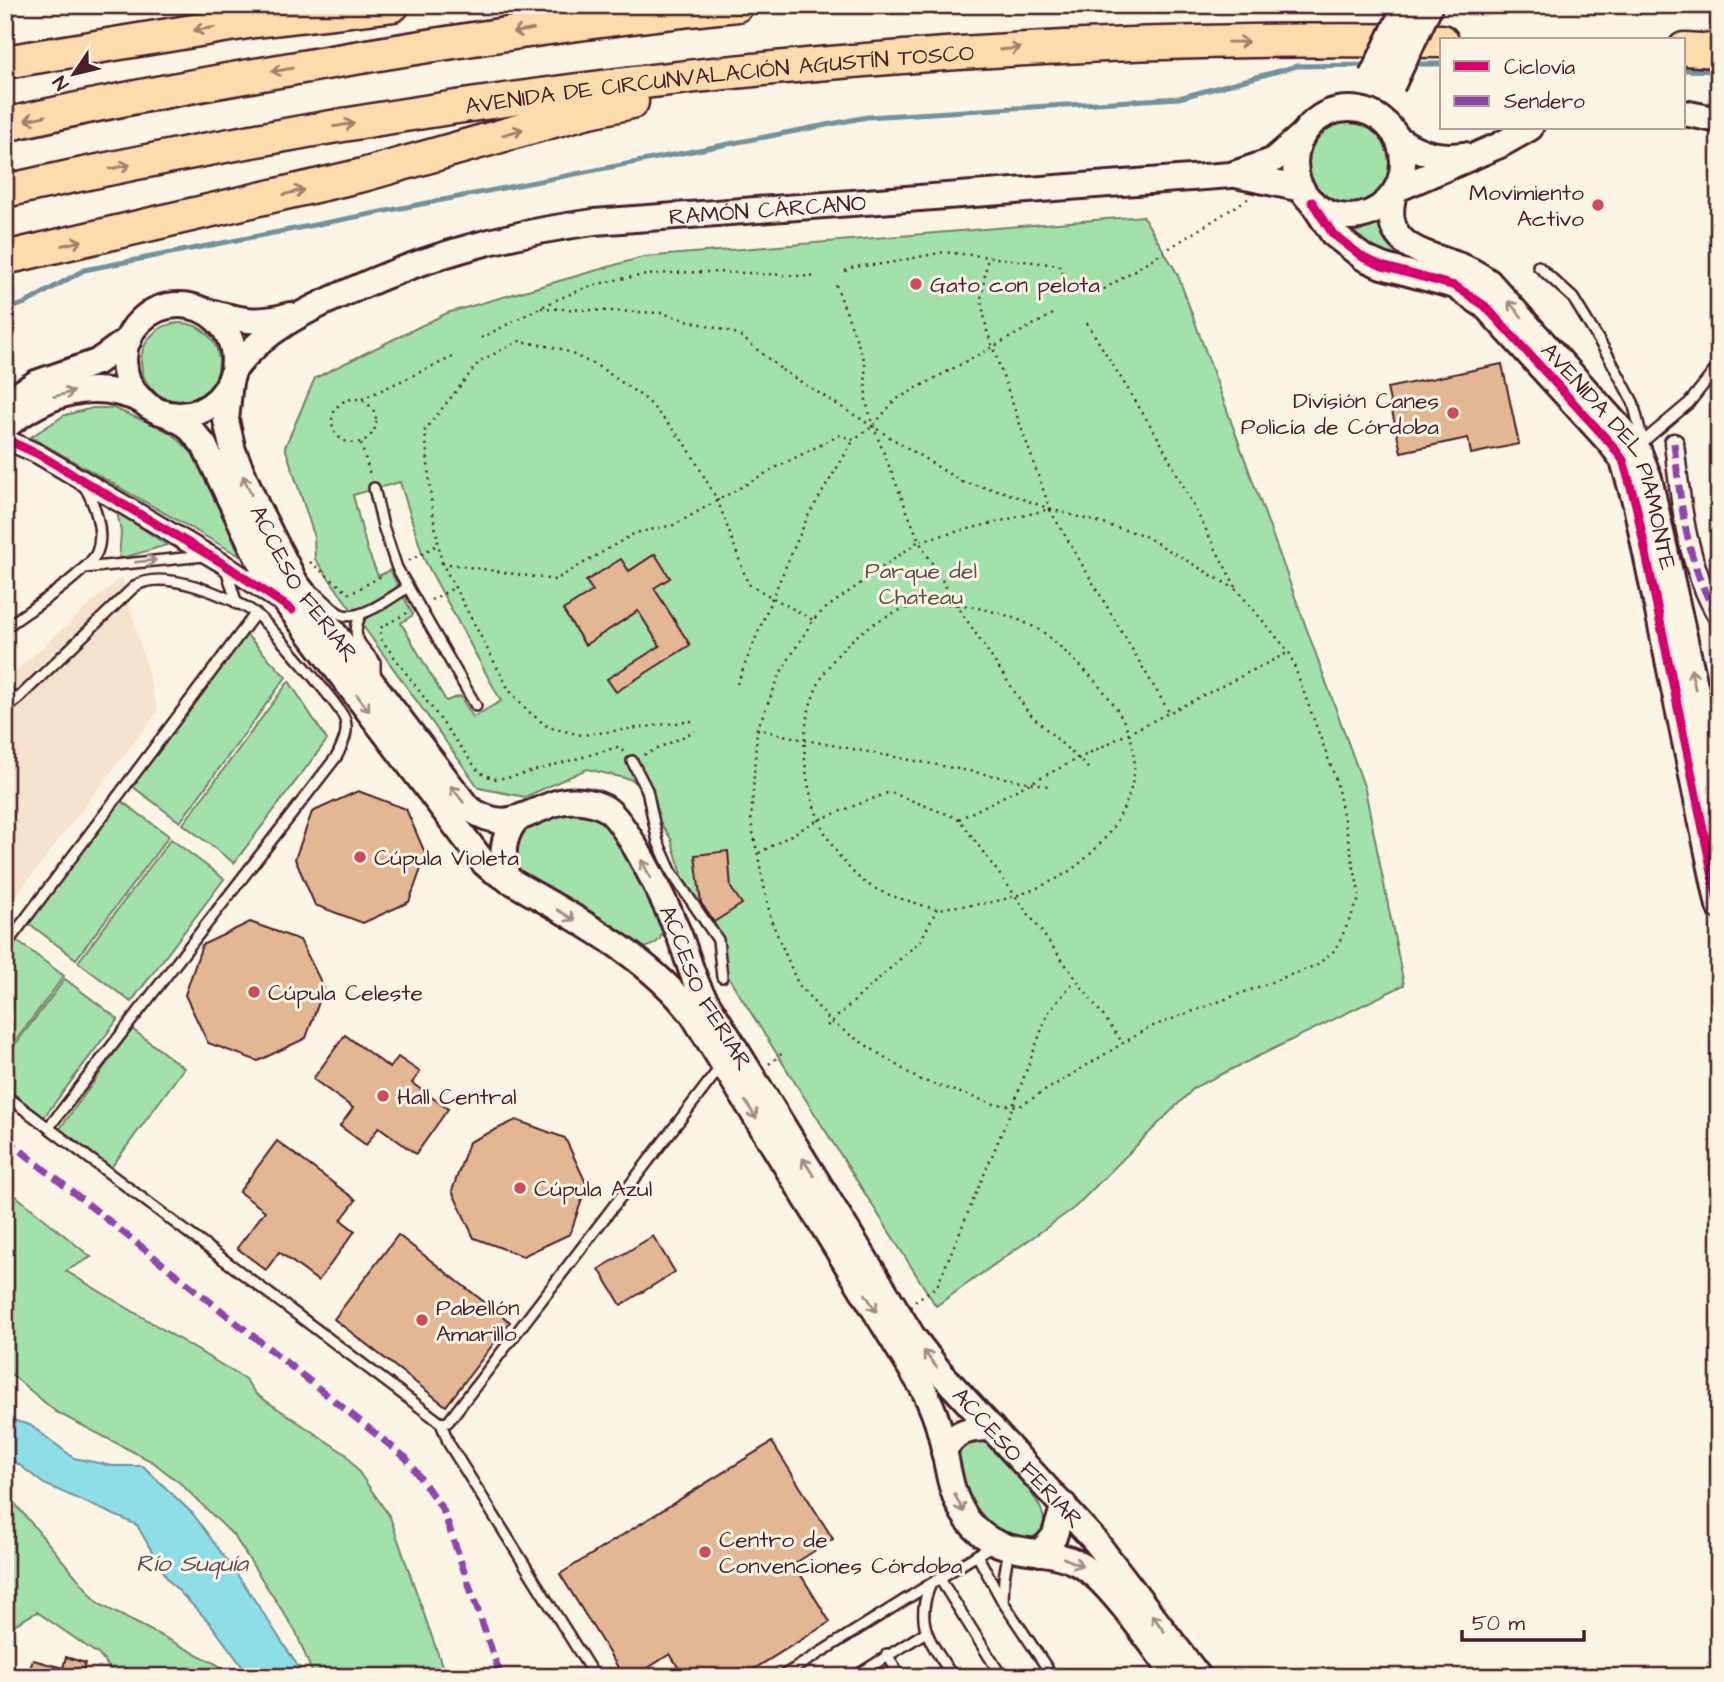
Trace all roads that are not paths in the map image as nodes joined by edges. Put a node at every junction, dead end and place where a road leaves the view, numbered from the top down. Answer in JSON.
{"nodes":[{"id":1,"x":394,"y":5,"type":"edge"},
{"id":2,"x":737,"y":5,"type":"edge"},
{"id":3,"x":1406,"y":5,"type":"edge"},
{"id":4,"x":1430,"y":5,"type":"edge"},
{"id":5,"x":1440,"y":41,"type":"edge"},
{"id":6,"x":1686,"y":49,"type":"edge"},
{"id":7,"x":1719,"y":51,"type":"edge"},
{"id":8,"x":5,"y":62,"type":"edge"},
{"id":9,"x":784,"y":66,"type":"junction"},
{"id":10,"x":1382,"y":81,"type":"junction"},
{"id":11,"x":1336,"y":110,"type":"junction"},
{"id":12,"x":1686,"y":113,"type":"edge"},
{"id":13,"x":1719,"y":120,"type":"edge"},
{"id":14,"x":5,"y":125,"type":"edge"},
{"id":15,"x":1527,"y":130,"type":"edge"},
{"id":16,"x":1394,"y":132,"type":"junction"},
{"id":17,"x":1302,"y":135,"type":"junction"},
{"id":18,"x":1480,"y":154,"type":"junction"},
{"id":19,"x":1231,"y":175,"type":"junction"},
{"id":20,"x":5,"y":191,"type":"edge"},
{"id":21,"x":1395,"y":193,"type":"junction"},
{"id":22,"x":1307,"y":196,"type":"junction"},
{"id":23,"x":5,"y":258,"type":"edge"},
{"id":24,"x":1538,"y":266,"type":"dead end"},
{"id":25,"x":317,"y":306,"type":"junction"},
{"id":26,"x":201,"y":310,"type":"junction"},
{"id":27,"x":129,"y":338,"type":"junction"},
{"id":28,"x":1719,"y":365,"type":"edge"},
{"id":29,"x":232,"y":376,"type":"junction"},
{"id":30,"x":5,"y":403,"type":"edge"},
{"id":31,"x":154,"y":407,"type":"junction"},
{"id":32,"x":5,"y":427,"type":"edge"},
{"id":33,"x":5,"y":439,"type":"edge"},
{"id":34,"x":1674,"y":443,"type":"dead end"},
{"id":35,"x":1634,"y":450,"type":"junction"},
{"id":36,"x":79,"y":479,"type":"junction"},
{"id":37,"x":374,"y":488,"type":"road end"},
{"id":38,"x":216,"y":560,"type":"junction"},
{"id":39,"x":84,"y":568,"type":"junction"},
{"id":40,"x":295,"y":582,"type":"junction"},
{"id":41,"x":408,"y":587,"type":"junction"},
{"id":42,"x":237,"y":604,"type":"junction"},
{"id":43,"x":292,"y":610,"type":"junction"},
{"id":44,"x":255,"y":614,"type":"junction"},
{"id":45,"x":361,"y":614,"type":"junction"},
{"id":46,"x":1719,"y":619,"type":"edge"},
{"id":47,"x":5,"y":628,"type":"edge"},
{"id":48,"x":374,"y":688,"type":"junction"},
{"id":49,"x":5,"y":691,"type":"edge"},
{"id":50,"x":16,"y":701,"type":"junction"},
{"id":51,"x":476,"y":706,"type":"dead end"},
{"id":52,"x":5,"y":711,"type":"edge"},
{"id":53,"x":632,"y":761,"type":"road end"},
{"id":54,"x":1711,"y":796,"type":"edge"},
{"id":55,"x":515,"y":821,"type":"junction"},
{"id":56,"x":508,"y":880,"type":"junction"},
{"id":57,"x":1719,"y":906,"type":"edge"},
{"id":58,"x":677,"y":930,"type":"junction"},
{"id":59,"x":5,"y":946,"type":"edge"},
{"id":60,"x":637,"y":958,"type":"junction"},
{"id":61,"x":722,"y":977,"type":"dead end"},
{"id":62,"x":722,"y":1064,"type":"junction"},
{"id":63,"x":5,"y":1094,"type":"edge"},
{"id":64,"x":49,"y":1127,"type":"junction"},
{"id":65,"x":441,"y":1423,"type":"junction"},
{"id":66,"x":992,"y":1428,"type":"junction"},
{"id":67,"x":944,"y":1452,"type":"junction"},
{"id":68,"x":1065,"y":1505,"type":"junction"},
{"id":69,"x":994,"y":1549,"type":"junction"},
{"id":70,"x":1040,"y":1553,"type":"junction"},
{"id":71,"x":940,"y":1578,"type":"junction"},
{"id":72,"x":930,"y":1585,"type":"junction"},
{"id":73,"x":1003,"y":1602,"type":"junction"},
{"id":74,"x":926,"y":1632,"type":"junction"},
{"id":75,"x":887,"y":1654,"type":"junction"},
{"id":76,"x":594,"y":1677,"type":"edge"},
{"id":77,"x":781,"y":1677,"type":"edge"},
{"id":78,"x":854,"y":1677,"type":"edge"},
{"id":79,"x":900,"y":1677,"type":"edge"},
{"id":80,"x":953,"y":1677,"type":"edge"},
{"id":81,"x":1002,"y":1677,"type":"edge"},
{"id":82,"x":1053,"y":1677,"type":"edge"},
{"id":83,"x":1176,"y":1677,"type":"edge"},
{"id":84,"x":1199,"y":1677,"type":"edge"}],
"edges":[{"from":1,"to":8,"type":"highway","one_way":true},
{"from":2,"to":14,"type":"highway","one_way":true},
{"from":3,"to":10,"type":"main road","bridge":true},
{"from":4,"to":10,"type":"main road","bridge":true},
{"from":9,"to":5,"type":"highway","name":"AVENIDA DE CIRCUNVALACIÓN AGUSTÍN TOSCO","one_way":true},
{"from":6,"to":7,"type":"highway"},
{"from":20,"to":9,"type":"highway","name":"AVENIDA DE CIRCUNVALACIÓN AGUSTÍN TOSCO","one_way":true},
{"from":23,"to":9,"type":"highway","one_way":true},
{"from":10,"to":11,"type":"main road"},
{"from":10,"to":16,"type":"main road"},
{"from":11,"to":16,"type":"main road"},
{"from":11,"to":17,"type":"main road"},
{"from":12,"to":13,"type":"main road"},
{"from":15,"to":18,"type":"main road"},
{"from":16,"to":18,"type":"main road"},
{"from":16,"to":21,"type":"main road"},
{"from":17,"to":19,"type":"main road","name":"RAMÓN CÁRCANO"},
{"from":17,"to":22,"type":"main road"},
{"from":18,"to":21,"type":"main road"},
{"from":19,"to":22,"type":"main road","name":"RAMÓN CÁRCANO"},
{"from":19,"to":25,"type":"main road","name":"RAMÓN CÁRCANO"},
{"from":21,"to":22,"type":"main road"},
{"from":35,"to":21,"type":"main road","name":"AVENIDA DEL PIAMONTE","one_way":true},
{"from":22,"to":35,"type":"main road","name":"AVENIDA DEL PIAMONTE"},
{"from":24,"to":35,"type":"lane"},
{"from":25,"to":26,"type":"main road","name":"RAMÓN CÁRCANO"},
{"from":25,"to":29,"type":"main road","name":"RAMÓN CÁRCANO"},
{"from":26,"to":27,"type":"main road"},
{"from":26,"to":29,"type":"main road"},
{"from":27,"to":30,"type":"main road"},
{"from":27,"to":31,"type":"main road"},
{"from":28,"to":35,"type":"lane"},
{"from":29,"to":31,"type":"main road"},
{"from":40,"to":29,"type":"main road","name":"ACCESO FERIAR","one_way":true},
{"from":32,"to":31,"type":"main road","one_way":true},
{"from":31,"to":43,"type":"main road","name":"ACCESO FERIAR"},
{"from":33,"to":36,"type":"street"},
{"from":34,"to":46,"type":"street"},
{"from":35,"to":54,"type":"main road","name":"AVENIDA DEL PIAMONTE"},
{"from":36,"to":38,"type":"street"},
{"from":36,"to":39,"type":"lane"},
{"from":37,"to":41,"type":"lane"},
{"from":39,"to":38,"type":"lane","one_way":true},
{"from":38,"to":42,"type":"lane"},
{"from":38,"to":43,"type":"street"},
{"from":39,"to":47,"type":"lane"},
{"from":40,"to":45,"type":"lane"},
{"from":40,"to":48,"type":"main road","name":"ACCESO FERIAR"},
{"from":41,"to":45,"type":"lane"},
{"from":41,"to":51,"type":"lane"},
{"from":42,"to":44,"type":"lane"},
{"from":42,"to":50,"type":"lane"},
{"from":43,"to":56,"type":"main road","name":"ACCESO FERIAR","one_way":true},
{"from":44,"to":59,"type":"lane"},
{"from":44,"to":64,"type":"lane"},
{"from":45,"to":48,"type":"lane"},
{"from":55,"to":48,"type":"main road","name":"ACCESO FERIAR","one_way":true},
{"from":49,"to":50,"type":"lane"},
{"from":50,"to":52,"type":"lane"},
{"from":53,"to":61,"type":"lane"},
{"from":54,"to":57,"type":"main road","name":"AVENIDA DEL PIAMONTE"},
{"from":55,"to":56,"type":"main road"},
{"from":58,"to":55,"type":"main road","name":"ACCESO FERIAR","one_way":true},
{"from":56,"to":60,"type":"main road","name":"ACCESO FERIAR","one_way":true},
{"from":58,"to":60,"type":"main road"},
{"from":66,"to":58,"type":"main road","name":"ACCESO FERIAR","one_way":true},
{"from":60,"to":62,"type":"main road","name":"ACCESO FERIAR"},
{"from":62,"to":65,"type":"lane"},
{"from":62,"to":67,"type":"main road","name":"ACCESO FERIAR","one_way":true},
{"from":63,"to":64,"type":"lane"},
{"from":64,"to":65,"type":"lane"},
{"from":65,"to":76,"type":"lane"},
{"from":66,"to":67,"type":"main road"},
{"from":66,"to":68,"type":"main road","name":"ACCESO FERIAR"},
{"from":67,"to":69,"type":"main road","name":"ACCESO FERIAR","one_way":true},
{"from":68,"to":70,"type":"main road"},
{"from":84,"to":68,"type":"main road","name":"ACCESO FERIAR","one_way":true},
{"from":69,"to":70,"type":"main road","name":"ACCESO FERIAR"},
{"from":69,"to":71,"type":"lane"},
{"from":69,"to":73,"type":"lane"},
{"from":69,"to":73,"type":"lane"},
{"from":70,"to":83,"type":"main road","name":"ACCESO FERIAR","one_way":true},
{"from":71,"to":72,"type":"lane"},
{"from":71,"to":81,"type":"lane"},
{"from":72,"to":74,"type":"lane"},
{"from":72,"to":77,"type":"lane"},
{"from":73,"to":82,"type":"lane"},
{"from":74,"to":75,"type":"lane"},
{"from":74,"to":80,"type":"lane"},
{"from":75,"to":78,"type":"lane"},
{"from":75,"to":79,"type":"lane"}]}
